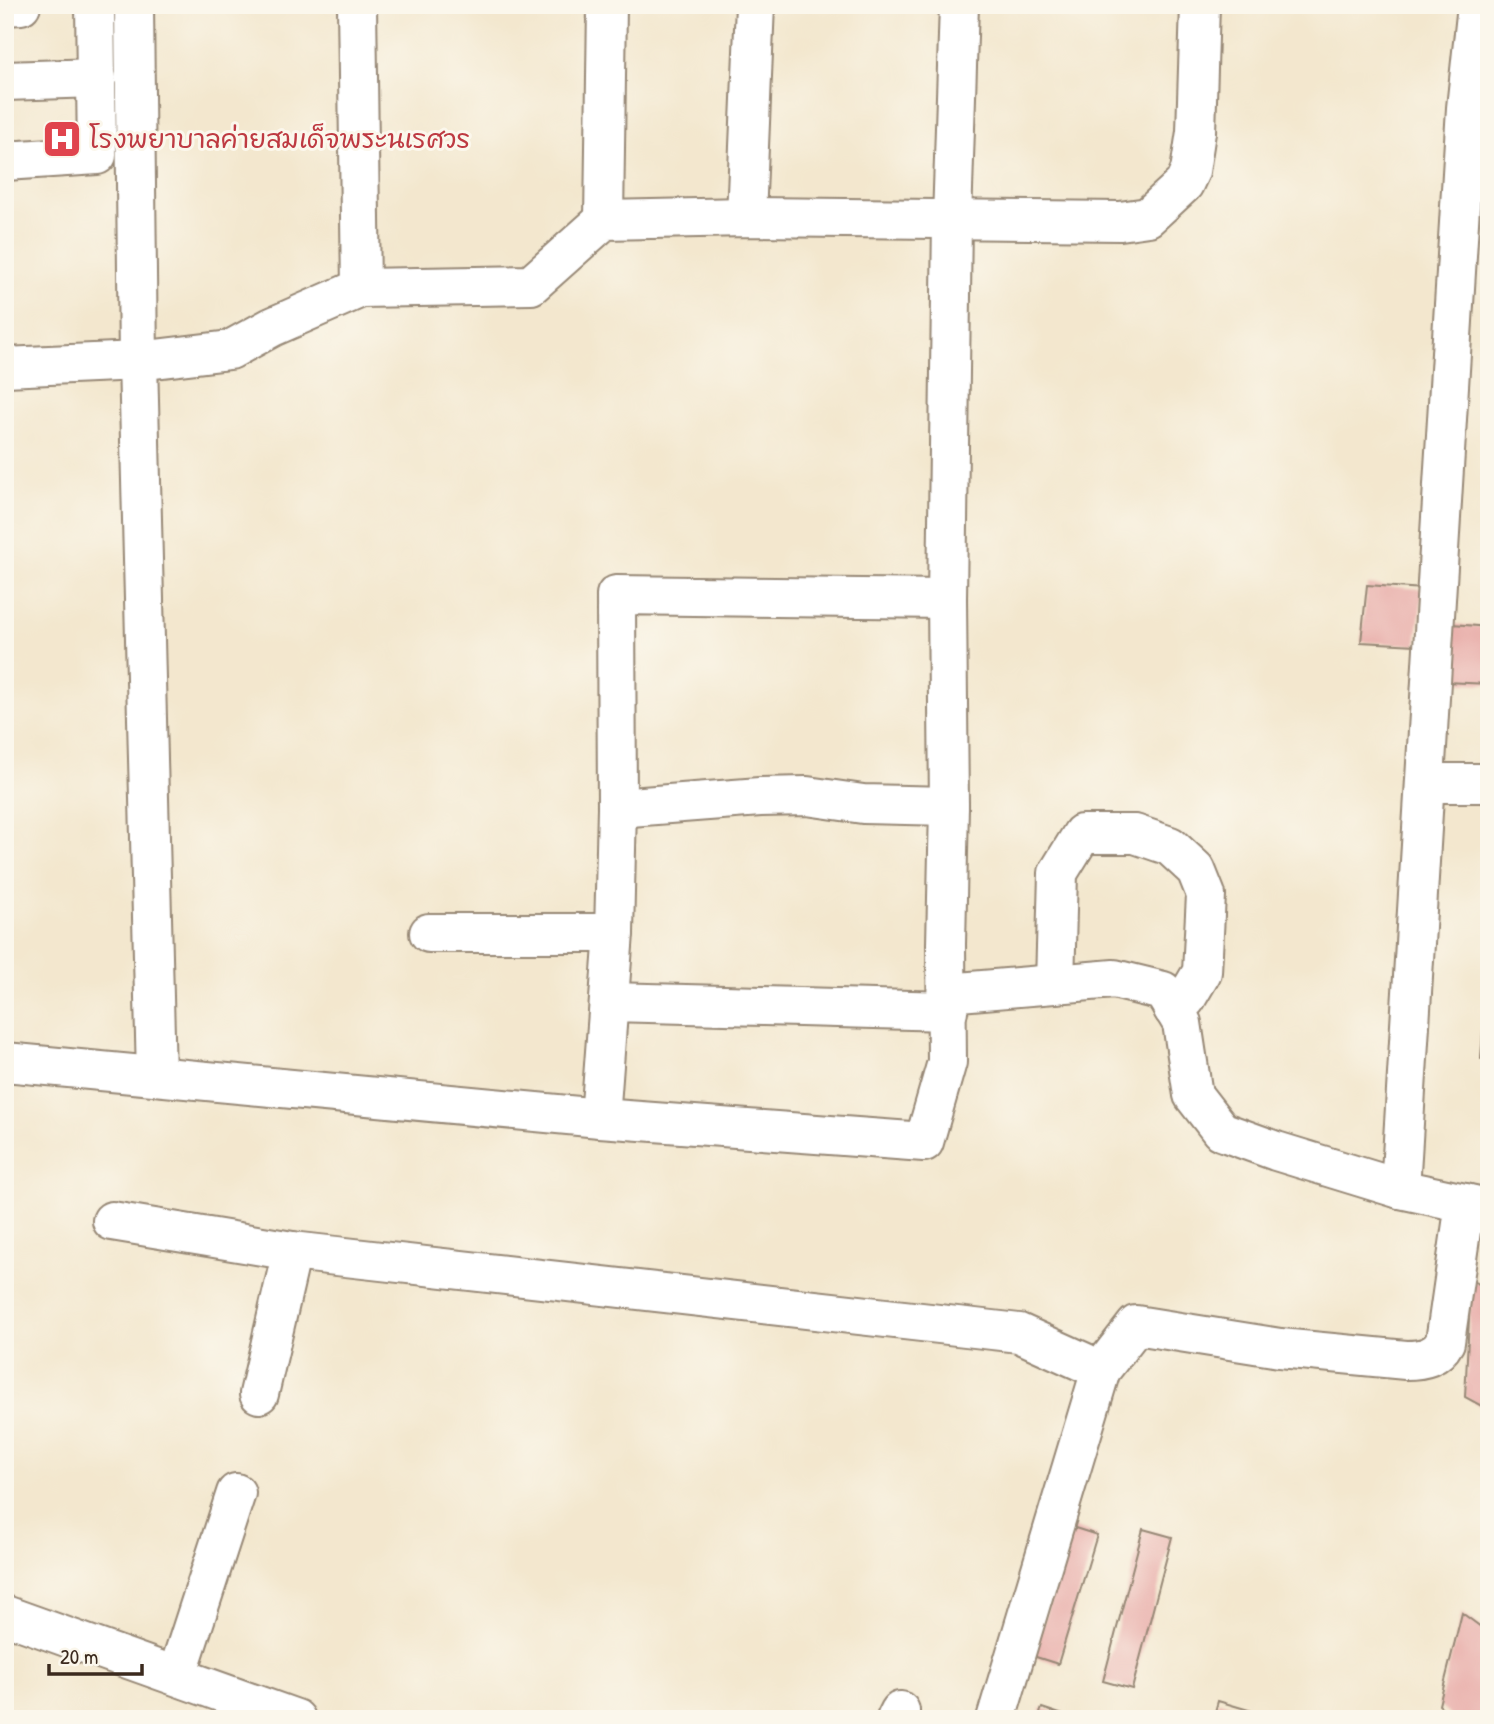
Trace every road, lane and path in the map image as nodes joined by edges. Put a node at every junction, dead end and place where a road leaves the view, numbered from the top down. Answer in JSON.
{"nodes":[{"id":1,"x":21,"y":5,"type":"edge"},
{"id":2,"x":95,"y":5,"type":"edge"},
{"id":3,"x":134,"y":5,"type":"edge"},
{"id":4,"x":357,"y":5,"type":"edge"},
{"id":5,"x":607,"y":5,"type":"edge"},
{"id":6,"x":755,"y":5,"type":"edge"},
{"id":7,"x":959,"y":5,"type":"edge"},
{"id":8,"x":1200,"y":5,"type":"edge"},
{"id":9,"x":1477,"y":5,"type":"edge"},
{"id":10,"x":5,"y":6,"type":"edge"},
{"id":11,"x":97,"y":78,"type":"junction"},
{"id":12,"x":5,"y":81,"type":"edge"},
{"id":13,"x":5,"y":161,"type":"edge"},
{"id":14,"x":746,"y":217,"type":"junction"},
{"id":15,"x":604,"y":220,"type":"junction"},
{"id":16,"x":952,"y":220,"type":"junction"},
{"id":17,"x":361,"y":288,"type":"junction"},
{"id":18,"x":138,"y":361,"type":"junction"},
{"id":19,"x":5,"y":367,"type":"edge"},
{"id":20,"x":947,"y":599,"type":"junction"},
{"id":21,"x":1425,"y":783,"type":"junction"},
{"id":22,"x":1489,"y":783,"type":"edge"},
{"id":23,"x":949,"y":806,"type":"junction"},
{"id":24,"x":617,"y":808,"type":"junction"},
{"id":25,"x":429,"y":933,"type":"dead end"},
{"id":26,"x":614,"y":933,"type":"junction"},
{"id":27,"x":1055,"y":984,"type":"junction"},
{"id":28,"x":610,"y":1002,"type":"junction"},
{"id":29,"x":948,"y":1002,"type":"junction"},
{"id":30,"x":1173,"y":1009,"type":"junction"},
{"id":31,"x":5,"y":1062,"type":"edge"},
{"id":32,"x":156,"y":1076,"type":"junction"},
{"id":33,"x":600,"y":1118,"type":"junction"},
{"id":34,"x":1400,"y":1189,"type":"junction"},
{"id":35,"x":1477,"y":1205,"type":"edge"},
{"id":36,"x":112,"y":1222,"type":"dead end"},
{"id":37,"x":292,"y":1251,"type":"junction"},
{"id":38,"x":1101,"y":1370,"type":"junction"},
{"id":39,"x":259,"y":1394,"type":"dead end"},
{"id":40,"x":236,"y":1493,"type":"dead end"},
{"id":41,"x":5,"y":1615,"type":"edge"},
{"id":42,"x":177,"y":1675,"type":"junction"},
{"id":43,"x":296,"y":1719,"type":"edge"},
{"id":44,"x":996,"y":1719,"type":"edge"}],
"edges":[{"from":1,"to":10,"type":"street"},
{"from":2,"to":11,"type":"street"},
{"from":3,"to":18,"type":"street"},
{"from":4,"to":17,"type":"street"},
{"from":5,"to":15,"type":"street"},
{"from":6,"to":14,"type":"street"},
{"from":7,"to":16,"type":"street"},
{"from":8,"to":16,"type":"street"},
{"from":9,"to":21,"type":"street"},
{"from":11,"to":12,"type":"street"},
{"from":11,"to":13,"type":"street"},
{"from":14,"to":15,"type":"street"},
{"from":14,"to":16,"type":"street"},
{"from":15,"to":17,"type":"street"},
{"from":16,"to":20,"type":"street"},
{"from":17,"to":18,"type":"street"},
{"from":18,"to":19,"type":"street"},
{"from":18,"to":32,"type":"street"},
{"from":20,"to":23,"type":"street"},
{"from":20,"to":24,"type":"street"},
{"from":21,"to":22,"type":"street"},
{"from":21,"to":34,"type":"street"},
{"from":23,"to":24,"type":"street"},
{"from":23,"to":29,"type":"street"},
{"from":24,"to":26,"type":"street"},
{"from":25,"to":26,"type":"street"},
{"from":26,"to":28,"type":"street"},
{"from":27,"to":29,"type":"street"},
{"from":27,"to":30,"type":"street"},
{"from":27,"to":30,"type":"street"},
{"from":28,"to":29,"type":"street"},
{"from":28,"to":33,"type":"street"},
{"from":29,"to":33,"type":"street"},
{"from":30,"to":34,"type":"street"},
{"from":31,"to":32,"type":"street"},
{"from":32,"to":33,"type":"street"},
{"from":34,"to":35,"type":"street"},
{"from":35,"to":38,"type":"street"},
{"from":36,"to":37,"type":"street"},
{"from":37,"to":38,"type":"street"},
{"from":37,"to":39,"type":"street"},
{"from":38,"to":44,"type":"street"},
{"from":40,"to":42,"type":"street"},
{"from":41,"to":42,"type":"street"},
{"from":42,"to":43,"type":"street"}]}
